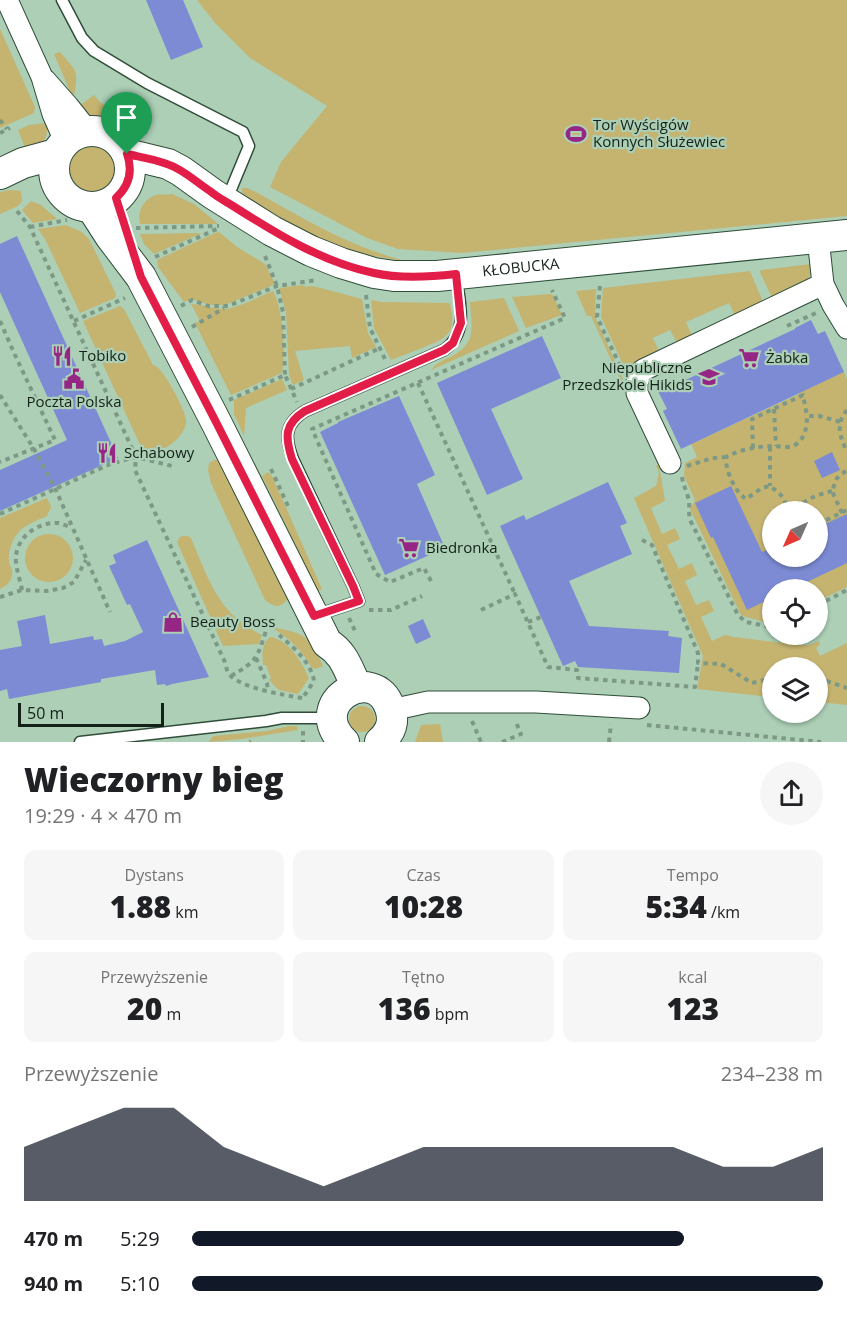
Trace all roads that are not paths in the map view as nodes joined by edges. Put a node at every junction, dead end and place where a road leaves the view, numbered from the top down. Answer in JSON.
{"nodes":[{"id":1,"x":7,"y":0,"type":"edge"},
{"id":2,"x":62,"y":0,"type":"edge"},
{"id":3,"x":66,"y":152,"type":"junction"},
{"id":4,"x":0,"y":174,"type":"edge"},
{"id":5,"x":0,"y":182,"type":"edge"},
{"id":6,"x":106,"y":192,"type":"junction"},
{"id":7,"x":219,"y":198,"type":"junction"},
{"id":8,"x":847,"y":235,"type":"edge"},
{"id":9,"x":818,"y":238,"type":"junction"},
{"id":10,"x":456,"y":274,"type":"junction"},
{"id":11,"x":823,"y":284,"type":"junction"},
{"id":12,"x":847,"y":328,"type":"edge"},
{"id":13,"x":678,"y":468,"type":"road end"},
{"id":14,"x":314,"y":616,"type":"junction"},
{"id":15,"x":639,"y":708,"type":"dead end"},
{"id":16,"x":344,"y":710,"type":"edge"},
{"id":17,"x":391,"y":710,"type":"junction"},
{"id":18,"x":80,"y":742,"type":"edge"},
{"id":19,"x":380,"y":742,"type":"edge"}],
"edges":[{"from":1,"to":3,"type":"street"},
{"from":2,"to":7,"type":"lane"},
{"from":3,"to":4,"type":"street"},
{"from":3,"to":5,"type":"street"},
{"from":3,"to":6,"type":"street","name":"KŁOBUCKA"},
{"from":3,"to":6,"type":"street"},
{"from":6,"to":7,"type":"street","name":"KŁOBUCKA"},
{"from":6,"to":14,"type":"street"},
{"from":7,"to":10,"type":"street","name":"KŁOBUCKA"},
{"from":8,"to":9,"type":"street","name":"KŁOBUCKA"},
{"from":9,"to":10,"type":"street","name":"KŁOBUCKA"},
{"from":9,"to":11,"type":"street"},
{"from":10,"to":14,"type":"lane"},
{"from":11,"to":12,"type":"street"},
{"from":11,"to":13,"type":"street"},
{"from":14,"to":16,"type":"street"},
{"from":15,"to":17,"type":"street"},
{"from":16,"to":17,"type":"street"},
{"from":16,"to":18,"type":"lane"},
{"from":17,"to":19,"type":"street"}]}
